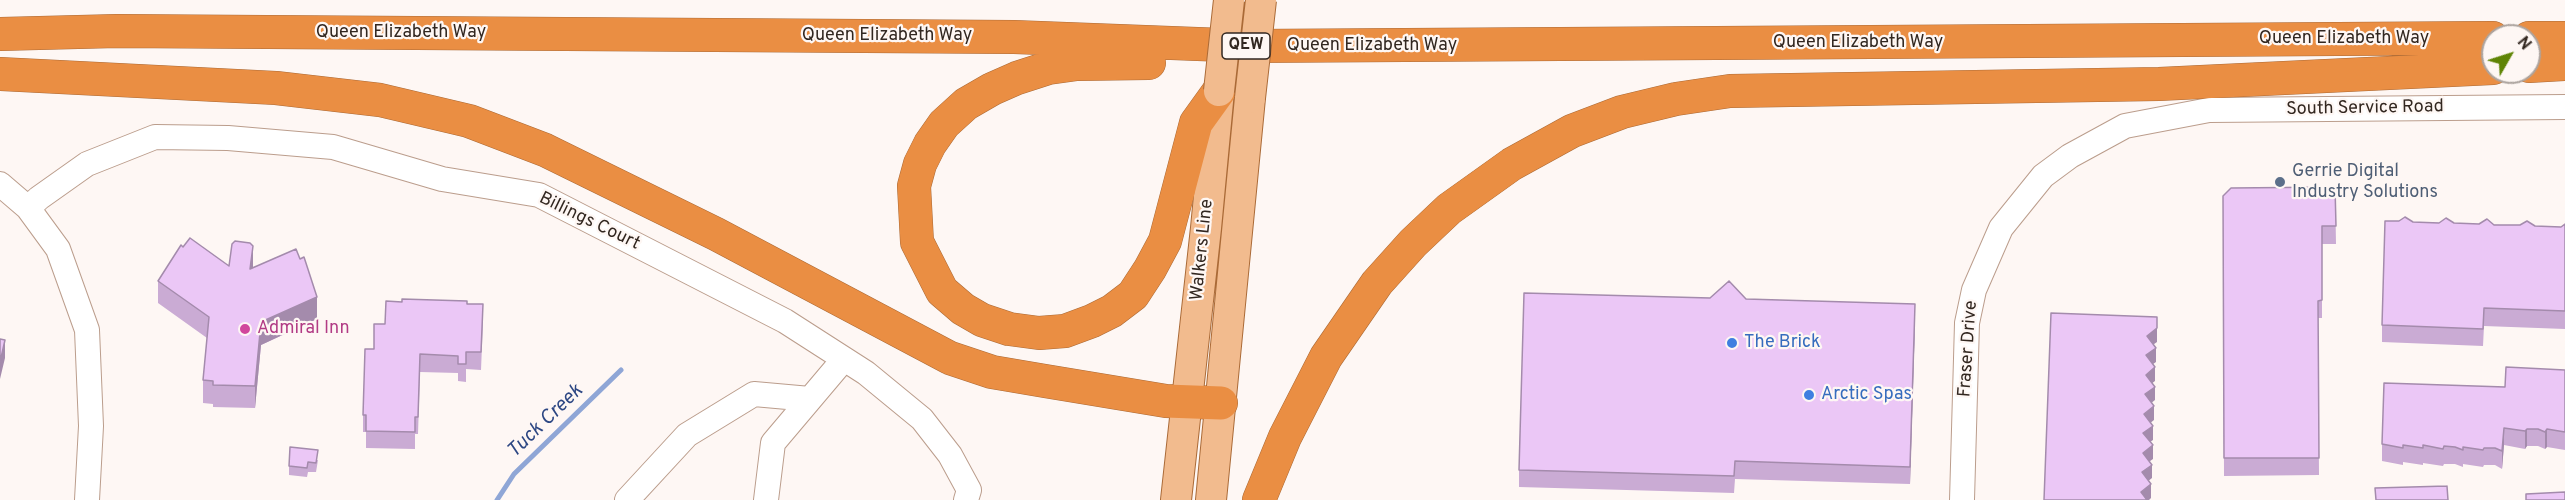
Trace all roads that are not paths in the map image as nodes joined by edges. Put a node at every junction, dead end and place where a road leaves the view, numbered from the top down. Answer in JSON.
{"nodes":[{"id":1,"x":1229,"y":0,"type":"edge"},
{"id":2,"x":1259,"y":18,"type":"edge"},
{"id":3,"x":0,"y":34,"type":"edge"},
{"id":4,"x":2481,"y":38,"type":"edge"},
{"id":5,"x":2541,"y":38,"type":"edge"},
{"id":6,"x":2565,"y":38,"type":"edge"},
{"id":7,"x":2565,"y":64,"type":"edge"},
{"id":8,"x":2541,"y":65,"type":"edge"},
{"id":9,"x":2481,"y":69,"type":"edge"},
{"id":10,"x":0,"y":74,"type":"edge"},
{"id":11,"x":1219,"y":91,"type":"junction"},
{"id":12,"x":2565,"y":107,"type":"edge"},
{"id":13,"x":2165,"y":117,"type":"joint"},
{"id":14,"x":0,"y":184,"type":"edge"},
{"id":15,"x":28,"y":208,"type":"junction"},
{"id":16,"x":844,"y":359,"type":"junction"},
{"id":17,"x":810,"y":399,"type":"junction"},
{"id":18,"x":1186,"y":401,"type":"junction"},
{"id":19,"x":1221,"y":404,"type":"junction"},
{"id":20,"x":87,"y":500,"type":"edge"},
{"id":21,"x":627,"y":500,"type":"edge"},
{"id":22,"x":766,"y":500,"type":"edge"},
{"id":23,"x":966,"y":500,"type":"edge"},
{"id":24,"x":1176,"y":500,"type":"edge"},
{"id":25,"x":1211,"y":500,"type":"edge"},
{"id":26,"x":1259,"y":500,"type":"edge"},
{"id":27,"x":1962,"y":500,"type":"edge"}],
"edges":[{"from":1,"to":11,"type":"main road","name":"Walkers Line","bridge":true},
{"from":2,"to":3,"type":"highway","name":"Queen Elizabeth Way","number":"QEW"},
{"from":2,"to":4,"type":"highway","name":"Queen Elizabeth Way","number":"QEW"},
{"from":2,"to":11,"type":"highway"},
{"from":2,"to":19,"type":"main road","name":"Walkers Line","bridge":true},
{"from":5,"to":6,"type":"highway"},
{"from":7,"to":8,"type":"highway"},
{"from":9,"to":26,"type":"highway"},
{"from":10,"to":18,"type":"highway"},
{"from":11,"to":18,"type":"main road","name":"Walkers Line"},
{"from":12,"to":13,"type":"street","name":"South Service Road"},
{"from":13,"to":27,"type":"street","name":"Fraser Drive"},
{"from":14,"to":15,"type":"street"},
{"from":15,"to":16,"type":"street","name":"Billings Court"},
{"from":15,"to":20,"type":"street"},
{"from":16,"to":17,"type":"street"},
{"from":16,"to":23,"type":"street","name":"Billings Court"},
{"from":17,"to":21,"type":"street"},
{"from":17,"to":22,"type":"street"},
{"from":18,"to":19,"type":"highway"},
{"from":18,"to":24,"type":"main road","name":"Walkers Line"},
{"from":19,"to":25,"type":"main road","name":"Walkers Line"}]}
